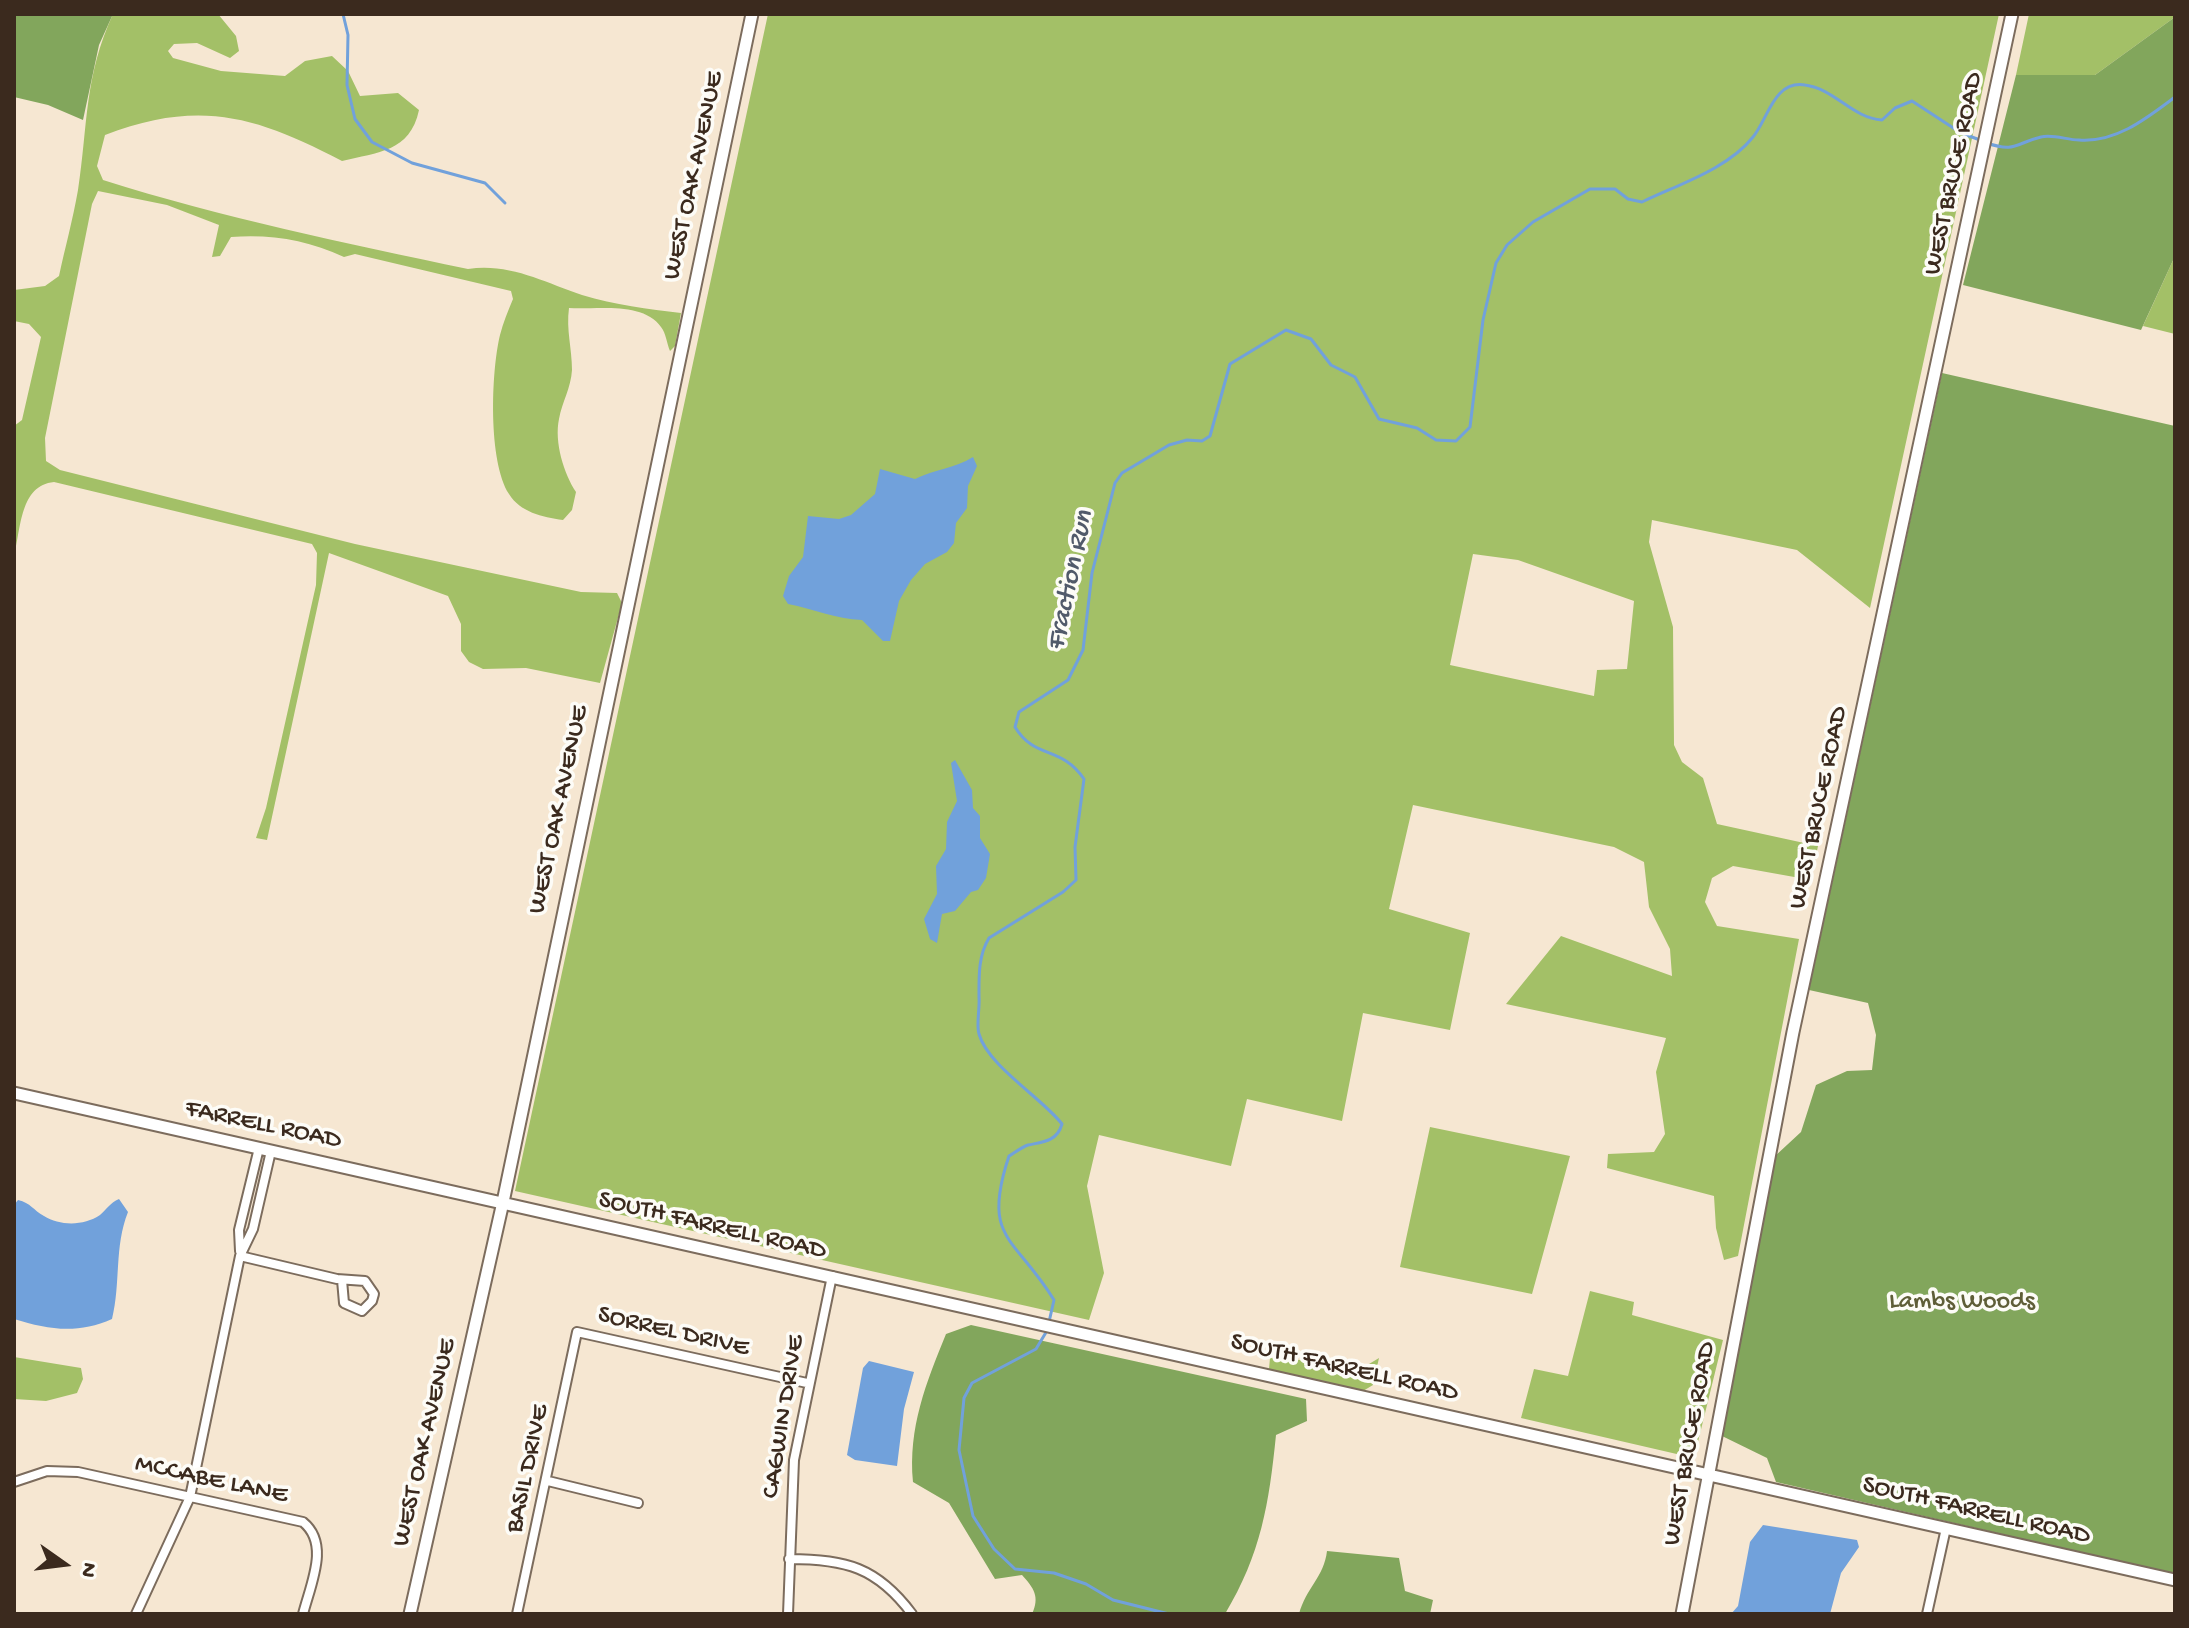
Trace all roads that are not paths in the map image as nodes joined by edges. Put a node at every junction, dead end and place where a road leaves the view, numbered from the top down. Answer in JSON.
{"nodes":[{"id":1,"x":752,"y":14,"type":"edge"},
{"id":2,"x":2012,"y":14,"type":"edge"},
{"id":3,"x":14,"y":1093,"type":"edge"},
{"id":4,"x":265,"y":1149,"type":"junction"},
{"id":5,"x":503,"y":1202,"type":"junction"},
{"id":6,"x":240,"y":1256,"type":"junction"},
{"id":7,"x":832,"y":1276,"type":"junction"},
{"id":8,"x":342,"y":1280,"type":"junction"},
{"id":9,"x":577,"y":1332,"type":"joint"},
{"id":10,"x":807,"y":1383,"type":"junction"},
{"id":11,"x":1709,"y":1474,"type":"junction"},
{"id":12,"x":548,"y":1481,"type":"junction"},
{"id":13,"x":14,"y":1482,"type":"edge"},
{"id":14,"x":190,"y":1497,"type":"junction"},
{"id":15,"x":638,"y":1503,"type":"dead end"},
{"id":16,"x":1946,"y":1528,"type":"junction"},
{"id":17,"x":789,"y":1559,"type":"junction"},
{"id":18,"x":2175,"y":1580,"type":"edge"},
{"id":19,"x":136,"y":1614,"type":"edge"},
{"id":20,"x":303,"y":1614,"type":"edge"},
{"id":21,"x":410,"y":1614,"type":"edge"},
{"id":22,"x":517,"y":1614,"type":"edge"},
{"id":23,"x":788,"y":1614,"type":"edge"},
{"id":24,"x":912,"y":1614,"type":"edge"},
{"id":25,"x":1682,"y":1614,"type":"edge"},
{"id":26,"x":1927,"y":1614,"type":"edge"}],
"edges":[{"from":1,"to":5,"type":"street","name":"WEST OAK AVENUE"},
{"from":2,"to":11,"type":"street","name":"WEST BRUCE ROAD"},
{"from":3,"to":4,"type":"street","name":"FARRELL ROAD"},
{"from":4,"to":5,"type":"street","name":"FARRELL ROAD"},
{"from":4,"to":6,"type":"street"},
{"from":5,"to":7,"type":"street","name":"SOUTH FARRELL ROAD"},
{"from":5,"to":21,"type":"street","name":"WEST OAK AVENUE"},
{"from":6,"to":8,"type":"street"},
{"from":6,"to":14,"type":"street"},
{"from":7,"to":10,"type":"street","name":"CAGWIN DRIVE"},
{"from":7,"to":11,"type":"street","name":"SOUTH FARRELL ROAD"},
{"from":8,"to":8,"type":"street"},
{"from":9,"to":10,"type":"street","name":"SORREL DRIVE"},
{"from":9,"to":12,"type":"street","name":"BASIL DRIVE"},
{"from":10,"to":17,"type":"street","name":"CAGWIN DRIVE"},
{"from":11,"to":16,"type":"street","name":"SOUTH FARRELL ROAD"},
{"from":11,"to":25,"type":"street","name":"WEST BRUCE ROAD"},
{"from":12,"to":15,"type":"street"},
{"from":12,"to":22,"type":"street","name":"BASIL DRIVE"},
{"from":13,"to":14,"type":"street","name":"MCCABE LANE"},
{"from":14,"to":19,"type":"street"},
{"from":14,"to":20,"type":"street","name":"MCCABE LANE"},
{"from":16,"to":18,"type":"street","name":"SOUTH FARRELL ROAD"},
{"from":16,"to":26,"type":"street"},
{"from":17,"to":23,"type":"street","name":"CAGWIN DRIVE"},
{"from":17,"to":24,"type":"street"}]}
